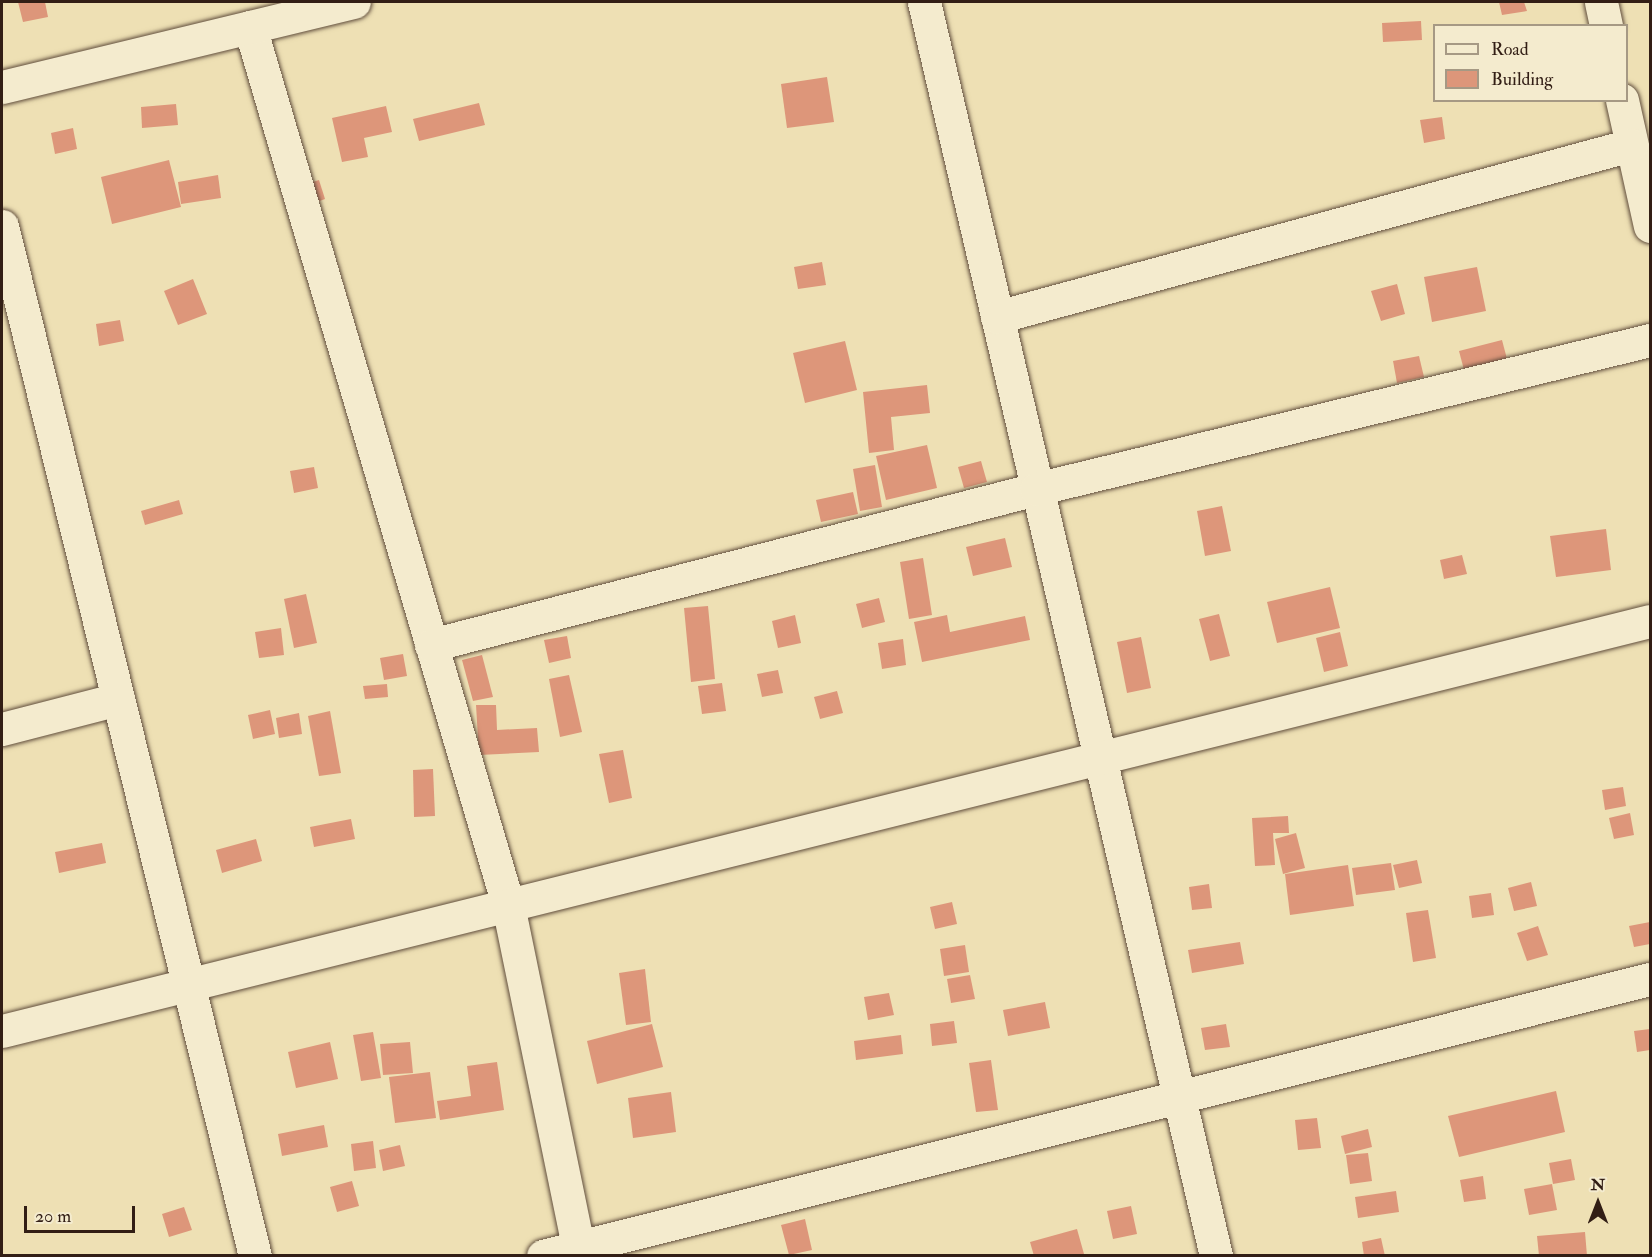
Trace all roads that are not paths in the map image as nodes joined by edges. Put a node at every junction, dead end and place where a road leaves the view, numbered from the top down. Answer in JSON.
{"nodes":[{"id":1,"x":354,"y":2,"type":"edge"},
{"id":2,"x":924,"y":2,"type":"edge"},
{"id":3,"x":1601,"y":2,"type":"edge"},
{"id":4,"x":1606,"y":24,"type":"edge"},
{"id":5,"x":250,"y":27,"type":"junction"},
{"id":6,"x":2,"y":87,"type":"edge"},
{"id":7,"x":1622,"y":102,"type":"edge"},
{"id":8,"x":1631,"y":144,"type":"junction"},
{"id":9,"x":2,"y":226,"type":"edge"},
{"id":10,"x":1650,"y":226,"type":"edge"},
{"id":11,"x":996,"y":317,"type":"junction"},
{"id":12,"x":1650,"y":340,"type":"edge"},
{"id":13,"x":1036,"y":489,"type":"junction"},
{"id":14,"x":1650,"y":621,"type":"edge"},
{"id":15,"x":431,"y":645,"type":"junction"},
{"id":16,"x":118,"y":699,"type":"junction"},
{"id":17,"x":2,"y":729,"type":"edge"},
{"id":18,"x":1098,"y":758,"type":"junction"},
{"id":19,"x":508,"y":905,"type":"junction"},
{"id":20,"x":1650,"y":979,"type":"edge"},
{"id":21,"x":188,"y":985,"type":"junction"},
{"id":22,"x":2,"y":1031,"type":"edge"},
{"id":23,"x":1178,"y":1097,"type":"junction"},
{"id":24,"x":579,"y":1251,"type":"edge"},
{"id":25,"x":255,"y":1256,"type":"edge"},
{"id":26,"x":543,"y":1256,"type":"edge"},
{"id":27,"x":1216,"y":1256,"type":"edge"}],
"edges":[{"from":1,"to":5,"type":"street"},
{"from":2,"to":11,"type":"street"},
{"from":3,"to":4,"type":"street"},
{"from":5,"to":6,"type":"street"},
{"from":5,"to":15,"type":"street"},
{"from":7,"to":8,"type":"street"},
{"from":8,"to":10,"type":"street"},
{"from":8,"to":11,"type":"street"},
{"from":9,"to":16,"type":"street"},
{"from":11,"to":13,"type":"street"},
{"from":12,"to":13,"type":"street"},
{"from":13,"to":15,"type":"street"},
{"from":13,"to":18,"type":"street"},
{"from":14,"to":18,"type":"street"},
{"from":15,"to":19,"type":"street"},
{"from":16,"to":17,"type":"street"},
{"from":16,"to":21,"type":"street"},
{"from":18,"to":19,"type":"street"},
{"from":18,"to":23,"type":"street"},
{"from":19,"to":21,"type":"street"},
{"from":19,"to":24,"type":"street"},
{"from":20,"to":23,"type":"street"},
{"from":21,"to":22,"type":"street"},
{"from":21,"to":25,"type":"street"},
{"from":23,"to":24,"type":"street"},
{"from":23,"to":27,"type":"street"},
{"from":24,"to":26,"type":"street"}]}
